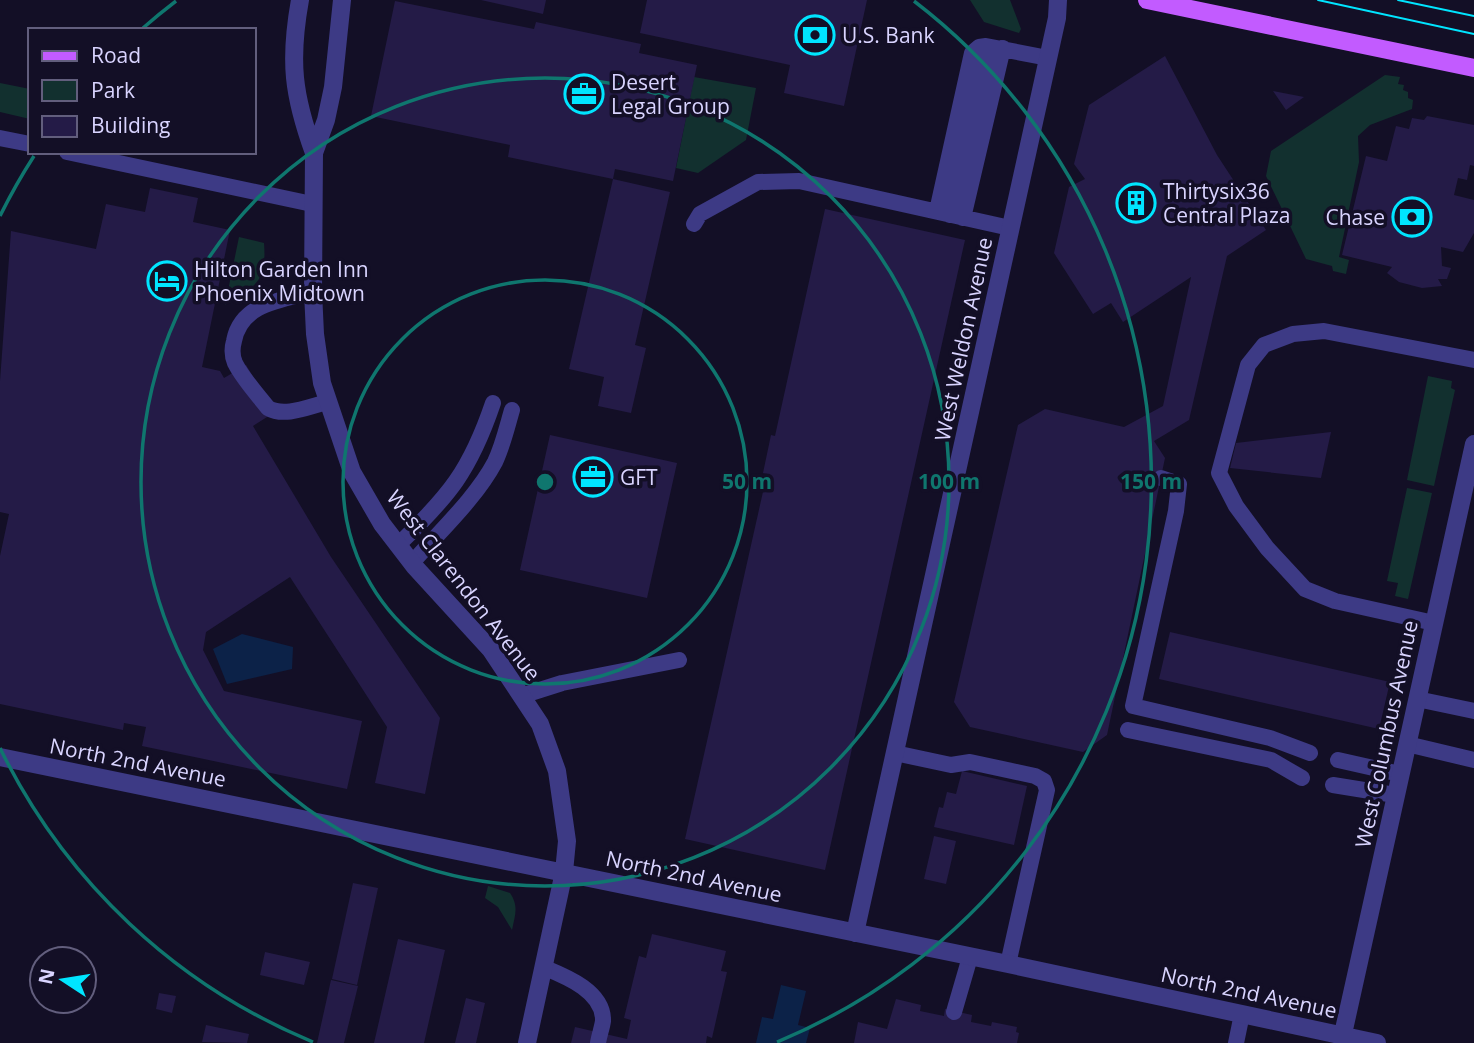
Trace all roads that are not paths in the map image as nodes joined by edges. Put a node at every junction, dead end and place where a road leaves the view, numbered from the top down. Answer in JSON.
{"nodes":[{"id":1,"x":300,"y":0,"type":"edge"},
{"id":2,"x":342,"y":0,"type":"edge"},
{"id":3,"x":1058,"y":0,"type":"edge"},
{"id":4,"x":1147,"y":0,"type":"edge"},
{"id":5,"x":996,"y":48,"type":"junction"},
{"id":6,"x":1048,"y":58,"type":"junction"},
{"id":7,"x":1474,"y":68,"type":"edge"},
{"id":8,"x":0,"y":138,"type":"edge"},
{"id":9,"x":28,"y":144,"type":"edge"},
{"id":10,"x":314,"y":153,"type":"junction"},
{"id":11,"x":76,"y":154,"type":"edge"},
{"id":12,"x":312,"y":204,"type":"junction"},
{"id":13,"x":950,"y":214,"type":"junction"},
{"id":14,"x":694,"y":224,"type":"dead end"},
{"id":15,"x":1010,"y":228,"type":"junction"},
{"id":16,"x":313,"y":292,"type":"junction"},
{"id":17,"x":1474,"y":360,"type":"edge"},
{"id":18,"x":328,"y":402,"type":"junction"},
{"id":19,"x":493,"y":403,"type":"dead end"},
{"id":20,"x":512,"y":410,"type":"dead end"},
{"id":21,"x":1474,"y":444,"type":"edge"},
{"id":22,"x":1161,"y":478,"type":"dead end"},
{"id":23,"x":398,"y":545,"type":"junction"},
{"id":24,"x":412,"y":563,"type":"junction"},
{"id":25,"x":1434,"y":623,"type":"junction"},
{"id":26,"x":679,"y":660,"type":"dead end"},
{"id":27,"x":521,"y":696,"type":"junction"},
{"id":28,"x":1417,"y":699,"type":"junction"},
{"id":29,"x":1474,"y":711,"type":"edge"},
{"id":30,"x":1128,"y":730,"type":"dead end"},
{"id":31,"x":1407,"y":744,"type":"junction"},
{"id":32,"x":895,"y":753,"type":"junction"},
{"id":33,"x":1310,"y":753,"type":"dead end"},
{"id":34,"x":0,"y":757,"type":"edge"},
{"id":35,"x":1338,"y":760,"type":"dead end"},
{"id":36,"x":1474,"y":760,"type":"edge"},
{"id":37,"x":1400,"y":774,"type":"junction"},
{"id":38,"x":1302,"y":778,"type":"dead end"},
{"id":39,"x":1333,"y":785,"type":"dead end"},
{"id":40,"x":1395,"y":795,"type":"junction"},
{"id":41,"x":564,"y":872,"type":"junction"},
{"id":42,"x":855,"y":933,"type":"junction"},
{"id":43,"x":970,"y":957,"type":"junction"},
{"id":44,"x":1008,"y":964,"type":"junction"},
{"id":45,"x":543,"y":967,"type":"junction"},
{"id":46,"x":954,"y":1012,"type":"dead end"},
{"id":47,"x":1242,"y":1014,"type":"junction"},
{"id":48,"x":1343,"y":1034,"type":"junction"},
{"id":49,"x":527,"y":1043,"type":"edge"},
{"id":50,"x":598,"y":1043,"type":"edge"},
{"id":51,"x":1236,"y":1043,"type":"edge"},
{"id":52,"x":1377,"y":1043,"type":"edge"}],
"edges":[{"from":1,"to":10,"type":"street","name":"West Clarendon Avenue"},
{"from":2,"to":10,"type":"street","name":"West Clarendon Avenue"},
{"from":3,"to":6,"type":"street","name":"West Weldon Avenue"},
{"from":4,"to":7,"type":"main road"},
{"from":5,"to":6,"type":"lane"},
{"from":5,"to":13,"type":"lane"},
{"from":5,"to":13,"type":"lane"},
{"from":6,"to":15,"type":"street","name":"West Weldon Avenue"},
{"from":8,"to":9,"type":"lane"},
{"from":10,"to":12,"type":"street","name":"West Clarendon Avenue"},
{"from":11,"to":12,"type":"lane"},
{"from":12,"to":16,"type":"street","name":"West Clarendon Avenue"},
{"from":13,"to":14,"type":"lane"},
{"from":13,"to":15,"type":"lane"},
{"from":15,"to":32,"type":"street","name":"West Weldon Avenue"},
{"from":16,"to":18,"type":"street","name":"West Clarendon Avenue"},
{"from":16,"to":18,"type":"lane"},
{"from":17,"to":25,"type":"lane"},
{"from":18,"to":23,"type":"street","name":"West Clarendon Avenue"},
{"from":19,"to":23,"type":"lane"},
{"from":20,"to":24,"type":"lane"},
{"from":21,"to":25,"type":"street","name":"West Columbus Avenue"},
{"from":22,"to":33,"type":"lane"},
{"from":23,"to":24,"type":"street","name":"West Clarendon Avenue"},
{"from":24,"to":27,"type":"street","name":"West Clarendon Avenue"},
{"from":25,"to":28,"type":"street","name":"West Columbus Avenue"},
{"from":26,"to":27,"type":"lane"},
{"from":27,"to":41,"type":"street","name":"West Clarendon Avenue"},
{"from":28,"to":29,"type":"lane"},
{"from":28,"to":31,"type":"street","name":"West Columbus Avenue"},
{"from":30,"to":38,"type":"lane"},
{"from":31,"to":36,"type":"lane"},
{"from":31,"to":37,"type":"street","name":"West Columbus Avenue"},
{"from":32,"to":42,"type":"street","name":"West Weldon Avenue"},
{"from":32,"to":44,"type":"lane"},
{"from":34,"to":41,"type":"street","name":"North 2nd Avenue"},
{"from":35,"to":37,"type":"lane"},
{"from":37,"to":40,"type":"street","name":"West Columbus Avenue"},
{"from":39,"to":40,"type":"lane"},
{"from":40,"to":48,"type":"street","name":"West Columbus Avenue"},
{"from":41,"to":42,"type":"street","name":"North 2nd Avenue"},
{"from":41,"to":45,"type":"street","name":"West Clarendon Avenue"},
{"from":42,"to":43,"type":"street","name":"North 2nd Avenue"},
{"from":43,"to":44,"type":"street","name":"North 2nd Avenue"},
{"from":43,"to":46,"type":"lane"},
{"from":44,"to":47,"type":"street","name":"North 2nd Avenue"},
{"from":45,"to":49,"type":"street","name":"West Clarendon Avenue"},
{"from":45,"to":50,"type":"lane"},
{"from":47,"to":48,"type":"street","name":"North 2nd Avenue"},
{"from":47,"to":51,"type":"lane"},
{"from":48,"to":52,"type":"street","name":"North 2nd Avenue"}]}
